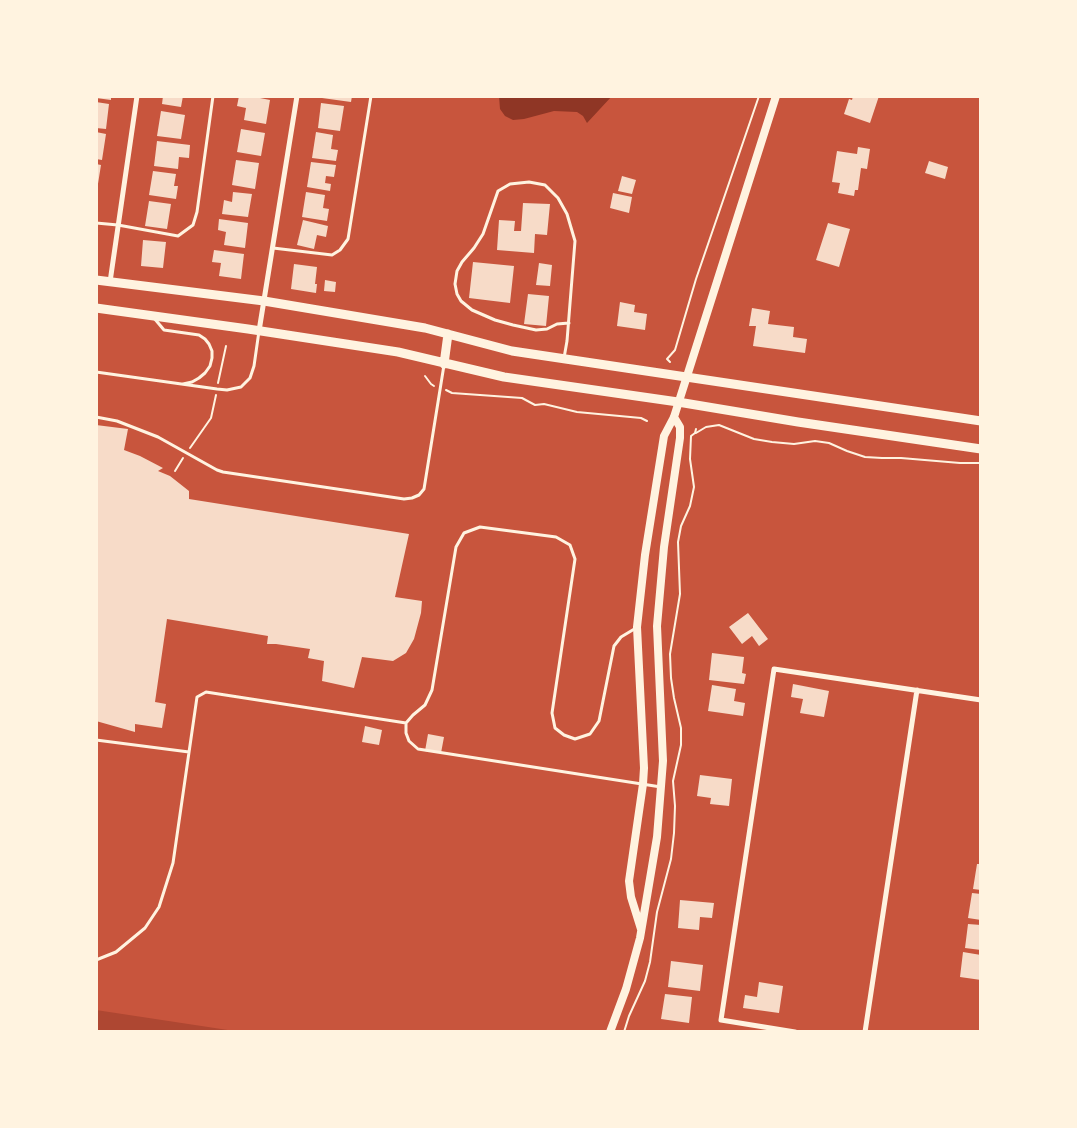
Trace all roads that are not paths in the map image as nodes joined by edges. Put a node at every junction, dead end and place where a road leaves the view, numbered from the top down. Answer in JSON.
{"nodes":[{"id":1,"x":137,"y":96,"type":"edge"},
{"id":2,"x":213,"y":96,"type":"edge"},
{"id":3,"x":297,"y":96,"type":"edge"},
{"id":4,"x":371,"y":96,"type":"edge"},
{"id":5,"x":776,"y":96,"type":"edge"},
{"id":6,"x":96,"y":223,"type":"edge"},
{"id":7,"x":118,"y":225,"type":"junction"},
{"id":8,"x":272,"y":248,"type":"junction"},
{"id":9,"x":96,"y":280,"type":"edge"},
{"id":10,"x":110,"y":282,"type":"junction"},
{"id":11,"x":264,"y":301,"type":"junction"},
{"id":12,"x":96,"y":308,"type":"edge"},
{"id":13,"x":152,"y":316,"type":"junction"},
{"id":14,"x":569,"y":323,"type":"junction"},
{"id":15,"x":259,"y":330,"type":"junction"},
{"id":16,"x":448,"y":334,"type":"junction"},
{"id":17,"x":564,"y":359,"type":"junction"},
{"id":18,"x":444,"y":364,"type":"junction"},
{"id":19,"x":96,"y":372,"type":"edge"},
{"id":20,"x":686,"y":377,"type":"junction"},
{"id":21,"x":181,"y":384,"type":"junction"},
{"id":22,"x":678,"y":402,"type":"junction"},
{"id":23,"x":96,"y":417,"type":"edge"},
{"id":24,"x":674,"y":417,"type":"junction"},
{"id":25,"x":981,"y":421,"type":"edge"},
{"id":26,"x":981,"y":449,"type":"edge"},
{"id":27,"x":637,"y":627,"type":"junction"},
{"id":28,"x":916,"y":690,"type":"junction"},
{"id":29,"x":981,"y":700,"type":"edge"},
{"id":30,"x":406,"y":722,"type":"junction"},
{"id":31,"x":96,"y":740,"type":"edge"},
{"id":32,"x":189,"y":752,"type":"junction"},
{"id":33,"x":643,"y":784,"type":"junction"},
{"id":34,"x":661,"y":787,"type":"junction"},
{"id":35,"x":641,"y":929,"type":"junction"},
{"id":36,"x":96,"y":960,"type":"edge"},
{"id":37,"x":610,"y":1032,"type":"edge"},
{"id":38,"x":795,"y":1032,"type":"edge"},
{"id":39,"x":865,"y":1032,"type":"edge"}],
"edges":[{"from":1,"to":7,"type":"street"},
{"from":2,"to":7,"type":"lane"},
{"from":3,"to":8,"type":"street"},
{"from":4,"to":8,"type":"lane"},
{"from":5,"to":20,"type":"street"},
{"from":6,"to":7,"type":"lane"},
{"from":7,"to":10,"type":"street"},
{"from":8,"to":11,"type":"street"},
{"from":9,"to":10,"type":"main road"},
{"from":10,"to":11,"type":"main road"},
{"from":11,"to":15,"type":"street"},
{"from":11,"to":16,"type":"main road"},
{"from":12,"to":13,"type":"main road"},
{"from":13,"to":15,"type":"main road"},
{"from":13,"to":21,"type":"lane"},
{"from":14,"to":14,"type":"lane"},
{"from":14,"to":17,"type":"lane"},
{"from":15,"to":18,"type":"main road"},
{"from":15,"to":21,"type":"lane"},
{"from":16,"to":17,"type":"main road"},
{"from":16,"to":18,"type":"main road"},
{"from":17,"to":20,"type":"main road"},
{"from":18,"to":22,"type":"main road"},
{"from":18,"to":23,"type":"lane"},
{"from":19,"to":21,"type":"lane"},
{"from":20,"to":22,"type":"street"},
{"from":20,"to":25,"type":"main road"},
{"from":22,"to":24,"type":"street"},
{"from":22,"to":26,"type":"main road"},
{"from":24,"to":27,"type":"street"},
{"from":24,"to":34,"type":"street"},
{"from":27,"to":30,"type":"lane"},
{"from":27,"to":33,"type":"street"},
{"from":28,"to":29,"type":"street"},
{"from":28,"to":38,"type":"street"},
{"from":28,"to":39,"type":"street"},
{"from":30,"to":32,"type":"lane"},
{"from":30,"to":33,"type":"lane"},
{"from":31,"to":32,"type":"lane"},
{"from":32,"to":36,"type":"lane"},
{"from":33,"to":34,"type":"lane"},
{"from":33,"to":35,"type":"street"},
{"from":34,"to":35,"type":"street"},
{"from":35,"to":37,"type":"street"}]}
